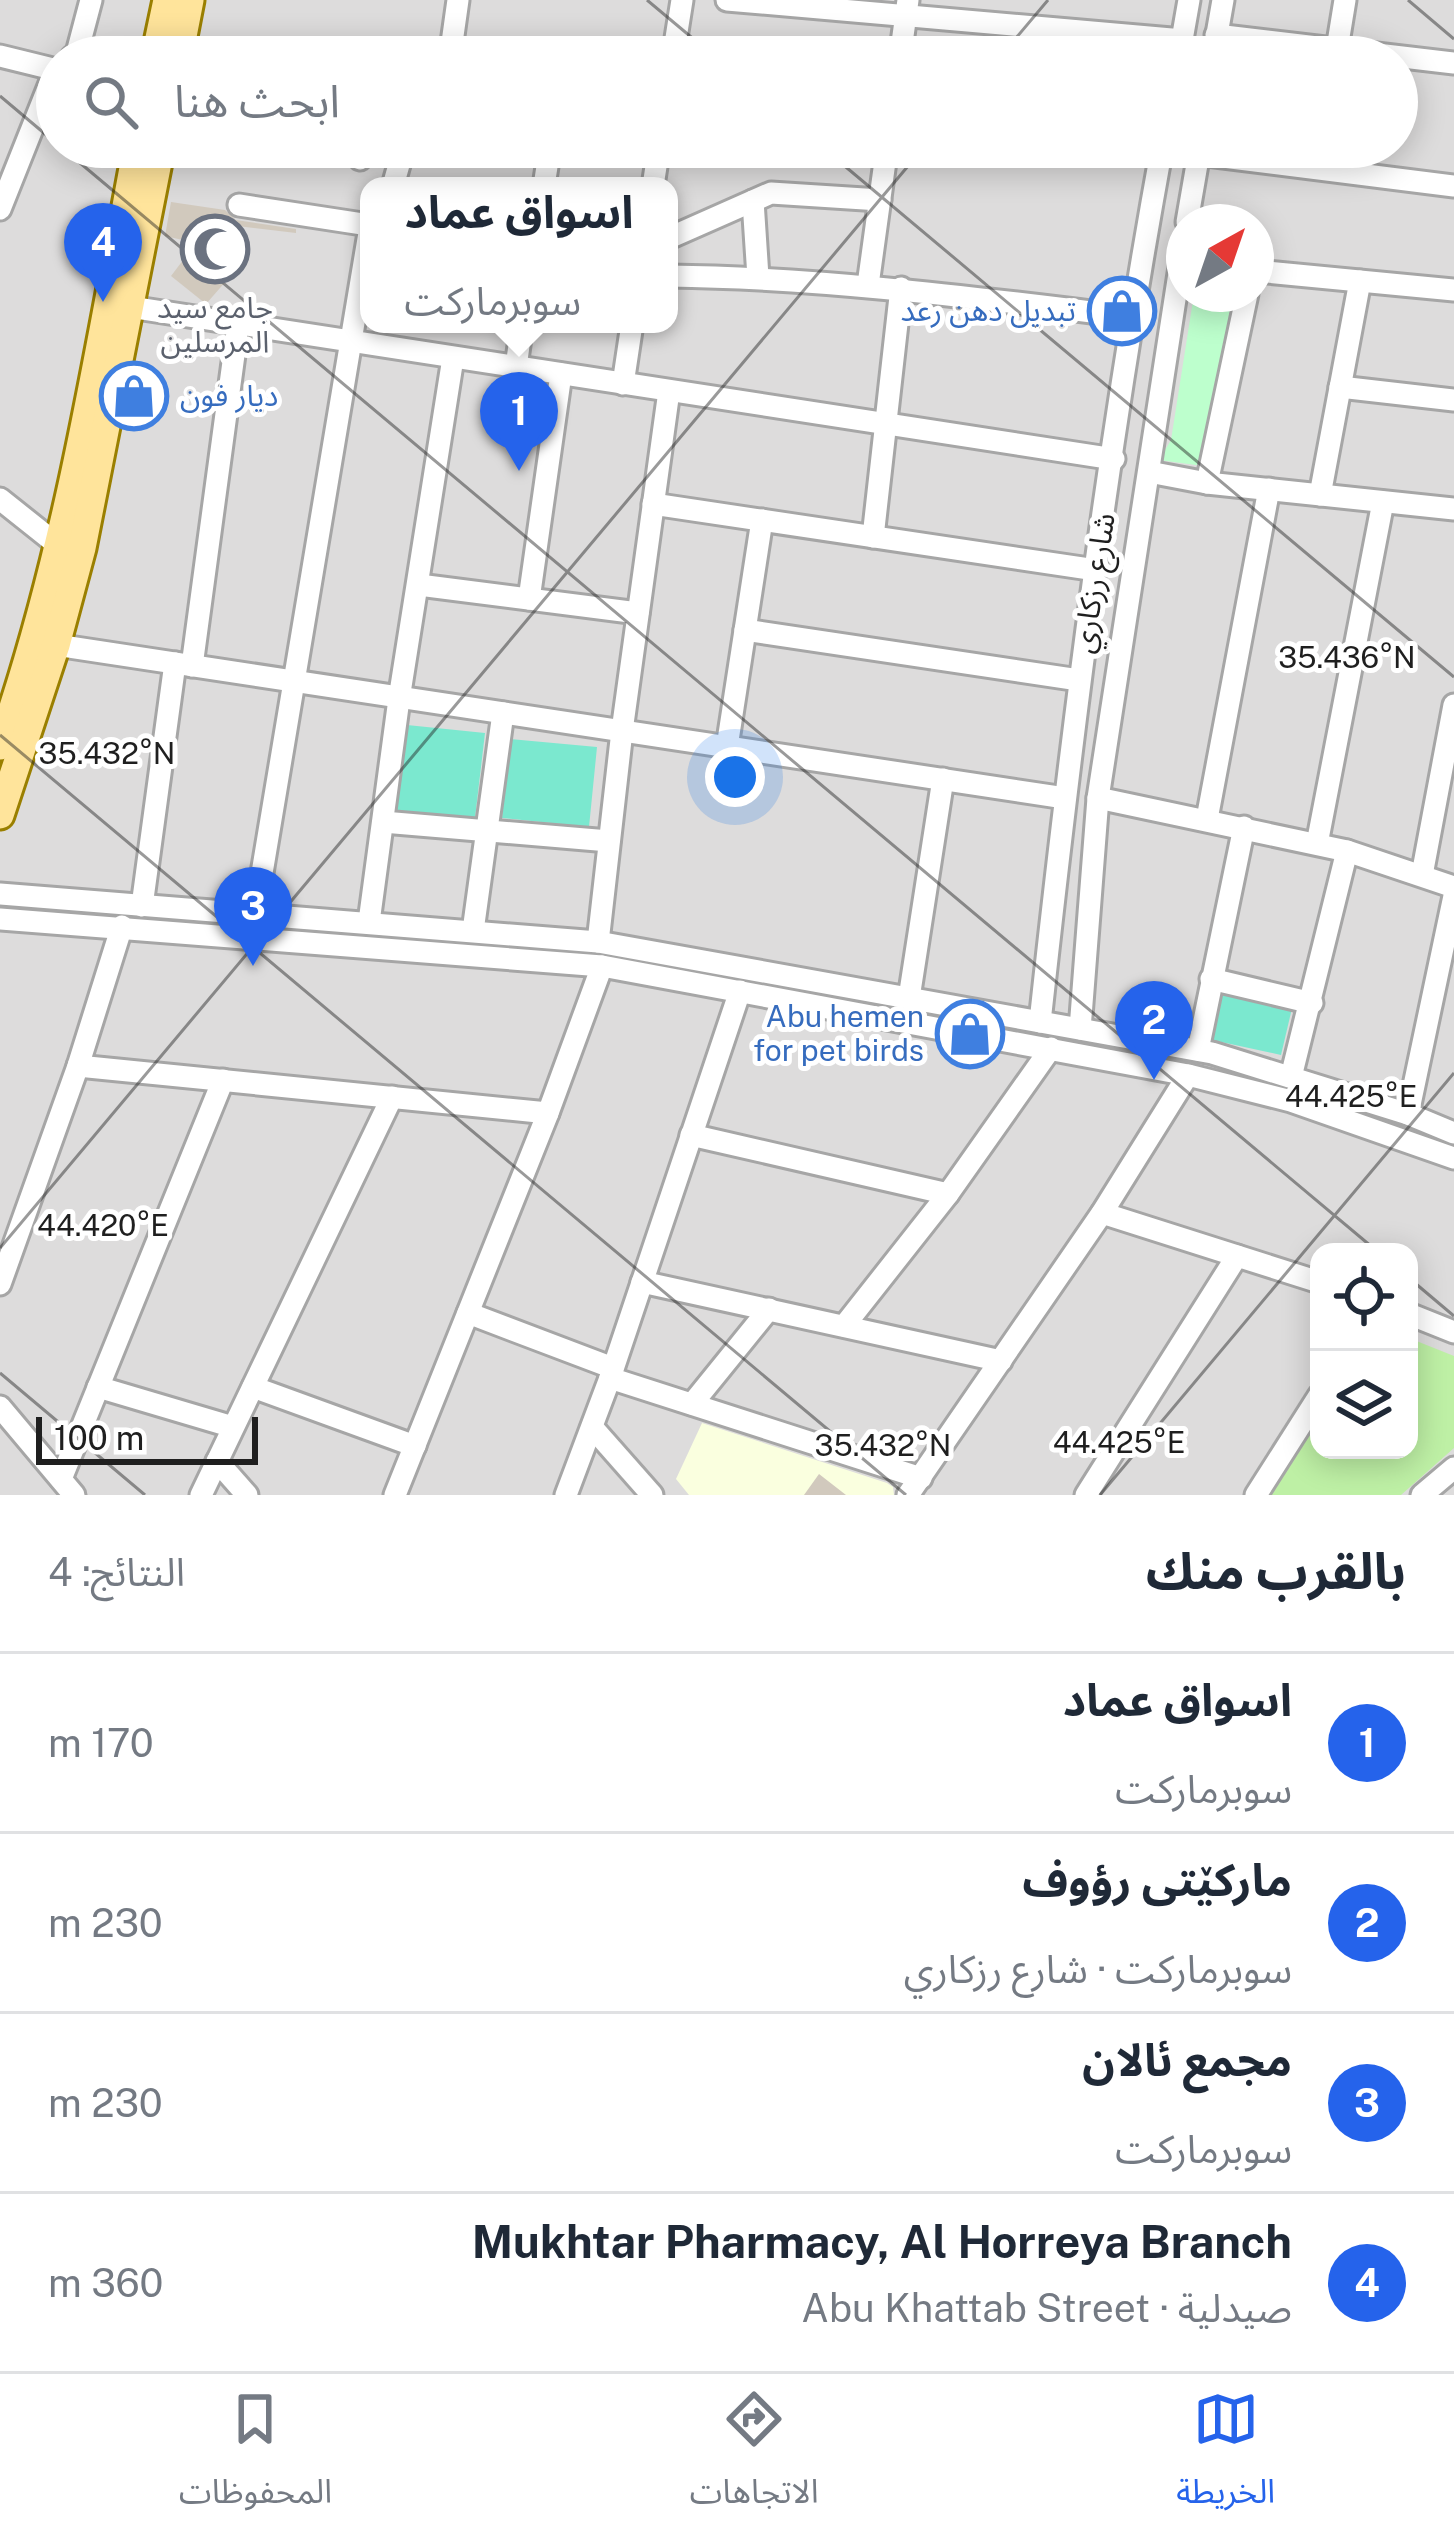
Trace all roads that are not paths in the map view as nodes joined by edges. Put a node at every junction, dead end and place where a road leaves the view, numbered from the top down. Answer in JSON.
{"nodes":[{"id":1,"x":91,"y":0,"type":"edge"},
{"id":2,"x":166,"y":0,"type":"edge"},
{"id":3,"x":190,"y":0,"type":"edge"},
{"id":4,"x":458,"y":0,"type":"edge"},
{"id":5,"x":682,"y":0,"type":"edge"},
{"id":6,"x":727,"y":0,"type":"edge"},
{"id":7,"x":1190,"y":0,"type":"edge"},
{"id":8,"x":1223,"y":0,"type":"edge"},
{"id":9,"x":1345,"y":0,"type":"edge"},
{"id":10,"x":907,"y":8,"type":"edge"},
{"id":11,"x":76,"y":36,"type":"edge"},
{"id":12,"x":173,"y":36,"type":"edge"},
{"id":13,"x":182,"y":36,"type":"edge"},
{"id":14,"x":453,"y":36,"type":"edge"},
{"id":15,"x":676,"y":36,"type":"edge"},
{"id":16,"x":1099,"y":36,"type":"edge"},
{"id":17,"x":1183,"y":36,"type":"edge"},
{"id":18,"x":1216,"y":36,"type":"edge"},
{"id":19,"x":1339,"y":36,"type":"edge"},
{"id":20,"x":0,"y":56,"type":"edge"},
{"id":21,"x":1418,"y":59,"type":"edge"},
{"id":22,"x":36,"y":60,"type":"edge"},
{"id":23,"x":1454,"y":63,"type":"edge"},
{"id":24,"x":36,"y":128,"type":"edge"},
{"id":25,"x":133,"y":168,"type":"edge"},
{"id":26,"x":157,"y":168,"type":"edge"},
{"id":27,"x":884,"y":168,"type":"edge"},
{"id":28,"x":1158,"y":168,"type":"edge"},
{"id":29,"x":1197,"y":168,"type":"edge"},
{"id":30,"x":1327,"y":168,"type":"edge"},
{"id":31,"x":1454,"y":186,"type":"edge"},
{"id":32,"x":880,"y":200,"type":"junction"},
{"id":33,"x":753,"y":201,"type":"junction"},
{"id":34,"x":1190,"y":204,"type":"edge"},
{"id":35,"x":239,"y":206,"type":"dead end"},
{"id":36,"x":0,"y":209,"type":"edge"},
{"id":37,"x":360,"y":227,"type":"edge"},
{"id":38,"x":678,"y":234,"type":"edge"},
{"id":39,"x":1166,"y":257,"type":"edge"},
{"id":40,"x":1141,"y":258,"type":"junction"},
{"id":41,"x":1274,"y":273,"type":"edge"},
{"id":42,"x":678,"y":276,"type":"edge"},
{"id":43,"x":360,"y":277,"type":"edge"},
{"id":44,"x":758,"y":277,"type":"junction"},
{"id":45,"x":1360,"y":281,"type":"junction"},
{"id":46,"x":868,"y":284,"type":"junction"},
{"id":47,"x":901,"y":288,"type":"junction"},
{"id":48,"x":1454,"y":290,"type":"edge"},
{"id":49,"x":130,"y":307,"type":"junction"},
{"id":50,"x":1174,"y":312,"type":"edge"},
{"id":51,"x":1243,"y":312,"type":"edge"},
{"id":52,"x":1132,"y":316,"type":"junction"},
{"id":53,"x":238,"y":325,"type":"junction"},
{"id":54,"x":521,"y":333,"type":"edge"},
{"id":55,"x":630,"y":333,"type":"edge"},
{"id":56,"x":348,"y":342,"type":"junction"},
{"id":57,"x":453,"y":358,"type":"junction"},
{"id":58,"x":516,"y":367,"type":"junction"},
{"id":59,"x":561,"y":374,"type":"junction"},
{"id":60,"x":622,"y":384,"type":"junction"},
{"id":61,"x":1340,"y":387,"type":"junction"},
{"id":62,"x":669,"y":391,"type":"junction"},
{"id":63,"x":1454,"y":400,"type":"edge"},
{"id":64,"x":886,"y":425,"type":"junction"},
{"id":65,"x":1114,"y":459,"type":"junction"},
{"id":66,"x":1149,"y":472,"type":"junction"},
{"id":67,"x":1207,"y":482,"type":"junction"},
{"id":68,"x":1269,"y":489,"type":"junction"},
{"id":69,"x":1320,"y":495,"type":"junction"},
{"id":70,"x":0,"y":499,"type":"edge"},
{"id":71,"x":1383,"y":502,"type":"junction"},
{"id":72,"x":653,"y":504,"type":"junction"},
{"id":73,"x":1454,"y":509,"type":"edge"},
{"id":74,"x":762,"y":520,"type":"junction"},
{"id":75,"x":873,"y":537,"type":"junction"},
{"id":76,"x":59,"y":546,"type":"junction"},
{"id":77,"x":1096,"y":570,"type":"junction"},
{"id":78,"x":419,"y":585,"type":"junction"},
{"id":79,"x":529,"y":599,"type":"junction"},
{"id":80,"x":638,"y":613,"type":"junction"},
{"id":81,"x":746,"y":630,"type":"junction"},
{"id":82,"x":56,"y":645,"type":"junction"},
{"id":83,"x":183,"y":664,"type":"junction"},
{"id":84,"x":1079,"y":680,"type":"junction"},
{"id":85,"x":292,"y":681,"type":"junction"},
{"id":86,"x":11,"y":683,"type":"edge"},
{"id":87,"x":399,"y":699,"type":"junction"},
{"id":88,"x":1454,"y":705,"type":"edge"},
{"id":89,"x":502,"y":713,"type":"junction"},
{"id":90,"x":622,"y":730,"type":"junction"},
{"id":91,"x":0,"y":746,"type":"edge"},
{"id":92,"x":727,"y":747,"type":"junction"},
{"id":93,"x":943,"y":779,"type":"junction"},
{"id":94,"x":1065,"y":798,"type":"junction"},
{"id":95,"x":1098,"y":798,"type":"junction"},
{"id":96,"x":0,"y":815,"type":"edge"},
{"id":97,"x":1207,"y":819,"type":"junction"},
{"id":98,"x":382,"y":822,"type":"junction"},
{"id":99,"x":1244,"y":827,"type":"junction"},
{"id":100,"x":486,"y":830,"type":"junction"},
{"id":101,"x":609,"y":841,"type":"junction"},
{"id":102,"x":1317,"y":844,"type":"junction"},
{"id":103,"x":1347,"y":851,"type":"junction"},
{"id":104,"x":1422,"y":875,"type":"junction"},
{"id":105,"x":1454,"y":887,"type":"edge"},
{"id":106,"x":0,"y":894,"type":"edge"},
{"id":107,"x":1454,"y":896,"type":"edge"},
{"id":108,"x":142,"y":906,"type":"junction"},
{"id":109,"x":255,"y":914,"type":"junction"},
{"id":110,"x":0,"y":919,"type":"edge"},
{"id":111,"x":369,"y":922,"type":"junction"},
{"id":112,"x":122,"y":926,"type":"junction"},
{"id":113,"x":472,"y":931,"type":"junction"},
{"id":114,"x":598,"y":942,"type":"junction"},
{"id":115,"x":1048,"y":950,"type":"junction"},
{"id":116,"x":1084,"y":954,"type":"junction"},
{"id":117,"x":679,"y":955,"type":"junction"},
{"id":118,"x":602,"y":966,"type":"junction"},
{"id":119,"x":674,"y":979,"type":"junction"},
{"id":120,"x":1210,"y":979,"type":"junction"},
{"id":121,"x":740,"y":991,"type":"junction"},
{"id":122,"x":909,"y":998,"type":"junction"},
{"id":123,"x":1312,"y":1003,"type":"junction"},
{"id":124,"x":1040,"y":1022,"type":"junction"},
{"id":125,"x":1080,"y":1029,"type":"junction"},
{"id":126,"x":1051,"y":1048,"type":"junction"},
{"id":127,"x":1198,"y":1050,"type":"junction"},
{"id":128,"x":1247,"y":1064,"type":"junction"},
{"id":129,"x":78,"y":1066,"type":"junction"},
{"id":130,"x":1188,"y":1075,"type":"junction"},
{"id":131,"x":1291,"y":1078,"type":"junction"},
{"id":132,"x":223,"y":1080,"type":"junction"},
{"id":133,"x":1241,"y":1088,"type":"junction"},
{"id":134,"x":392,"y":1096,"type":"junction"},
{"id":135,"x":548,"y":1113,"type":"junction"},
{"id":136,"x":1408,"y":1114,"type":"junction"},
{"id":137,"x":1454,"y":1132,"type":"edge"},
{"id":138,"x":692,"y":1135,"type":"junction"},
{"id":139,"x":1454,"y":1158,"type":"edge"},
{"id":140,"x":948,"y":1194,"type":"junction"},
{"id":141,"x":1102,"y":1214,"type":"junction"},
{"id":142,"x":1237,"y":1256,"type":"junction"},
{"id":143,"x":1310,"y":1279,"type":"edge"},
{"id":144,"x":642,"y":1282,"type":"junction"},
{"id":145,"x":0,"y":1284,"type":"edge"},
{"id":146,"x":769,"y":1310,"type":"junction"},
{"id":147,"x":468,"y":1313,"type":"junction"},
{"id":148,"x":1418,"y":1318,"type":"edge"},
{"id":149,"x":844,"y":1326,"type":"junction"},
{"id":150,"x":1454,"y":1332,"type":"edge"},
{"id":151,"x":1001,"y":1360,"type":"junction"},
{"id":152,"x":612,"y":1373,"type":"junction"},
{"id":153,"x":98,"y":1387,"type":"junction"},
{"id":154,"x":253,"y":1387,"type":"junction"},
{"id":155,"x":692,"y":1404,"type":"junction"},
{"id":156,"x":0,"y":1407,"type":"edge"},
{"id":157,"x":1310,"y":1410,"type":"edge"},
{"id":158,"x":233,"y":1427,"type":"junction"},
{"id":159,"x":592,"y":1427,"type":"junction"},
{"id":160,"x":415,"y":1446,"type":"junction"},
{"id":161,"x":217,"y":1462,"type":"junction"},
{"id":162,"x":1450,"y":1480,"type":"edge"},
{"id":163,"x":914,"y":1486,"type":"edge"},
{"id":164,"x":68,"y":1487,"type":"edge"},
{"id":165,"x":201,"y":1495,"type":"edge"},
{"id":166,"x":247,"y":1495,"type":"edge"},
{"id":167,"x":395,"y":1495,"type":"edge"},
{"id":168,"x":566,"y":1495,"type":"edge"},
{"id":169,"x":652,"y":1495,"type":"edge"},
{"id":170,"x":1085,"y":1495,"type":"edge"},
{"id":171,"x":1256,"y":1495,"type":"edge"},
{"id":172,"x":1421,"y":1495,"type":"edge"}],
"edges":[{"from":1,"to":11,"type":"street"},
{"from":2,"to":12,"type":"main road"},
{"from":3,"to":13,"type":"main road"},
{"from":4,"to":14,"type":"street"},
{"from":5,"to":15,"type":"street"},
{"from":6,"to":10,"type":"street"},
{"from":7,"to":17,"type":"street"},
{"from":8,"to":18,"type":"street"},
{"from":9,"to":19,"type":"street"},
{"from":10,"to":16,"type":"street"},
{"from":20,"to":22,"type":"street"},
{"from":21,"to":23,"type":"street"},
{"from":24,"to":36,"type":"street"},
{"from":25,"to":76,"type":"main road"},
{"from":26,"to":49,"type":"main road"},
{"from":27,"to":32,"type":"street"},
{"from":28,"to":40,"type":"street","name":"شارع رزكاري"},
{"from":29,"to":34,"type":"street"},
{"from":30,"to":31,"type":"street"},
{"from":32,"to":33,"type":"street"},
{"from":32,"to":46,"type":"street"},
{"from":33,"to":38,"type":"street"},
{"from":33,"to":44,"type":"street"},
{"from":35,"to":37,"type":"street"},
{"from":39,"to":40,"type":"street"},
{"from":40,"to":52,"type":"street","name":"شارع رزكاري"},
{"from":41,"to":45,"type":"street"},
{"from":42,"to":44,"type":"street"},
{"from":43,"to":56,"type":"street"},
{"from":44,"to":46,"type":"street"},
{"from":45,"to":48,"type":"street"},
{"from":45,"to":61,"type":"street"},
{"from":46,"to":47,"type":"street"},
{"from":47,"to":52,"type":"street"},
{"from":47,"to":64,"type":"street"},
{"from":49,"to":53,"type":"street"},
{"from":49,"to":82,"type":"main road"},
{"from":50,"to":66,"type":"street","name":"شارع رزكاري"},
{"from":51,"to":67,"type":"street"},
{"from":52,"to":65,"type":"street","name":"شارع رزكاري"},
{"from":53,"to":56,"type":"street"},
{"from":53,"to":83,"type":"street"},
{"from":54,"to":58,"type":"street"},
{"from":55,"to":60,"type":"street"},
{"from":56,"to":57,"type":"street"},
{"from":56,"to":85,"type":"street"},
{"from":57,"to":58,"type":"street"},
{"from":57,"to":78,"type":"street"},
{"from":58,"to":59,"type":"street"},
{"from":59,"to":60,"type":"street"},
{"from":59,"to":79,"type":"street"},
{"from":60,"to":62,"type":"street"},
{"from":61,"to":63,"type":"street"},
{"from":61,"to":69,"type":"street"},
{"from":62,"to":64,"type":"street"},
{"from":62,"to":72,"type":"street"},
{"from":64,"to":65,"type":"street"},
{"from":64,"to":75,"type":"street"},
{"from":65,"to":77,"type":"street","name":"شارع رزكاري"},
{"from":66,"to":67,"type":"street"},
{"from":66,"to":95,"type":"street","name":"شارع رزكاري"},
{"from":67,"to":68,"type":"street"},
{"from":68,"to":69,"type":"street"},
{"from":68,"to":97,"type":"street"},
{"from":69,"to":71,"type":"street"},
{"from":70,"to":76,"type":"street"},
{"from":71,"to":73,"type":"street"},
{"from":71,"to":102,"type":"street"},
{"from":72,"to":74,"type":"street"},
{"from":72,"to":80,"type":"street"},
{"from":74,"to":75,"type":"street"},
{"from":74,"to":81,"type":"street"},
{"from":75,"to":77,"type":"street"},
{"from":76,"to":86,"type":"main road"},
{"from":77,"to":84,"type":"street","name":"شارع رزكاري"},
{"from":78,"to":79,"type":"street"},
{"from":78,"to":87,"type":"street"},
{"from":79,"to":80,"type":"street"},
{"from":80,"to":90,"type":"street"},
{"from":81,"to":84,"type":"street"},
{"from":81,"to":92,"type":"street"},
{"from":82,"to":83,"type":"street"},
{"from":82,"to":96,"type":"main road"},
{"from":83,"to":85,"type":"street"},
{"from":83,"to":108,"type":"street"},
{"from":84,"to":94,"type":"street","name":"شارع رزكاري"},
{"from":85,"to":87,"type":"street"},
{"from":85,"to":109,"type":"street"},
{"from":86,"to":91,"type":"main road"},
{"from":87,"to":89,"type":"street"},
{"from":87,"to":98,"type":"street"},
{"from":88,"to":104,"type":"street"},
{"from":89,"to":90,"type":"street"},
{"from":89,"to":100,"type":"street"},
{"from":90,"to":92,"type":"street"},
{"from":90,"to":101,"type":"street"},
{"from":92,"to":93,"type":"street"},
{"from":93,"to":94,"type":"street"},
{"from":93,"to":122,"type":"street"},
{"from":94,"to":115,"type":"street","name":"شارع رزكاري"},
{"from":95,"to":97,"type":"street"},
{"from":95,"to":116,"type":"street","name":"شارع رزكاري"},
{"from":97,"to":99,"type":"street"},
{"from":98,"to":100,"type":"street"},
{"from":98,"to":111,"type":"street"},
{"from":99,"to":102,"type":"street"},
{"from":99,"to":120,"type":"street"},
{"from":100,"to":101,"type":"street"},
{"from":100,"to":113,"type":"street"},
{"from":101,"to":114,"type":"street"},
{"from":102,"to":103,"type":"street"},
{"from":103,"to":104,"type":"street"},
{"from":103,"to":123,"type":"street"},
{"from":104,"to":105,"type":"street"},
{"from":106,"to":108,"type":"street"},
{"from":107,"to":136,"type":"street"},
{"from":108,"to":109,"type":"street"},
{"from":109,"to":111,"type":"street"},
{"from":110,"to":112,"type":"street"},
{"from":111,"to":113,"type":"street"},
{"from":112,"to":118,"type":"street"},
{"from":112,"to":129,"type":"street"},
{"from":113,"to":114,"type":"street"},
{"from":114,"to":117,"type":"street"},
{"from":115,"to":116,"type":"street"},
{"from":115,"to":124,"type":"street","name":"شارع رزكاري"},
{"from":116,"to":125,"type":"street","name":"شارع رزكاري"},
{"from":117,"to":119,"type":"street"},
{"from":117,"to":122,"type":"street"},
{"from":118,"to":119,"type":"street"},
{"from":118,"to":135,"type":"street"},
{"from":119,"to":121,"type":"street"},
{"from":120,"to":123,"type":"street"},
{"from":120,"to":127,"type":"street"},
{"from":121,"to":126,"type":"street"},
{"from":121,"to":138,"type":"street"},
{"from":122,"to":124,"type":"street"},
{"from":123,"to":131,"type":"street"},
{"from":124,"to":125,"type":"street"},
{"from":125,"to":127,"type":"street"},
{"from":126,"to":130,"type":"street"},
{"from":126,"to":140,"type":"street"},
{"from":127,"to":128,"type":"street"},
{"from":128,"to":131,"type":"street"},
{"from":128,"to":133,"type":"street"},
{"from":129,"to":132,"type":"street"},
{"from":129,"to":145,"type":"street"},
{"from":130,"to":133,"type":"street"},
{"from":130,"to":141,"type":"street"},
{"from":131,"to":136,"type":"street"},
{"from":132,"to":134,"type":"street"},
{"from":132,"to":153,"type":"street"},
{"from":133,"to":139,"type":"street"},
{"from":134,"to":135,"type":"street"},
{"from":134,"to":154,"type":"street"},
{"from":135,"to":147,"type":"street"},
{"from":136,"to":137,"type":"street"},
{"from":138,"to":140,"type":"street"},
{"from":138,"to":144,"type":"street"},
{"from":140,"to":149,"type":"street"},
{"from":141,"to":142,"type":"street"},
{"from":141,"to":151,"type":"street"},
{"from":142,"to":143,"type":"street"},
{"from":142,"to":170,"type":"street"},
{"from":144,"to":146,"type":"street"},
{"from":144,"to":152,"type":"street"},
{"from":146,"to":149,"type":"street"},
{"from":146,"to":155,"type":"street"},
{"from":147,"to":152,"type":"street"},
{"from":147,"to":160,"type":"street"},
{"from":148,"to":150,"type":"street"},
{"from":149,"to":151,"type":"street"},
{"from":151,"to":163,"type":"street"},
{"from":152,"to":155,"type":"street"},
{"from":152,"to":159,"type":"street"},
{"from":153,"to":158,"type":"street"},
{"from":153,"to":164,"type":"street"},
{"from":154,"to":158,"type":"street"},
{"from":154,"to":160,"type":"street"},
{"from":155,"to":163,"type":"street"},
{"from":156,"to":164,"type":"street"},
{"from":157,"to":171,"type":"street"},
{"from":158,"to":161,"type":"street"},
{"from":159,"to":168,"type":"street"},
{"from":159,"to":169,"type":"street"},
{"from":160,"to":167,"type":"street"},
{"from":161,"to":165,"type":"street"},
{"from":161,"to":166,"type":"street"},
{"from":162,"to":172,"type":"street"}]}
